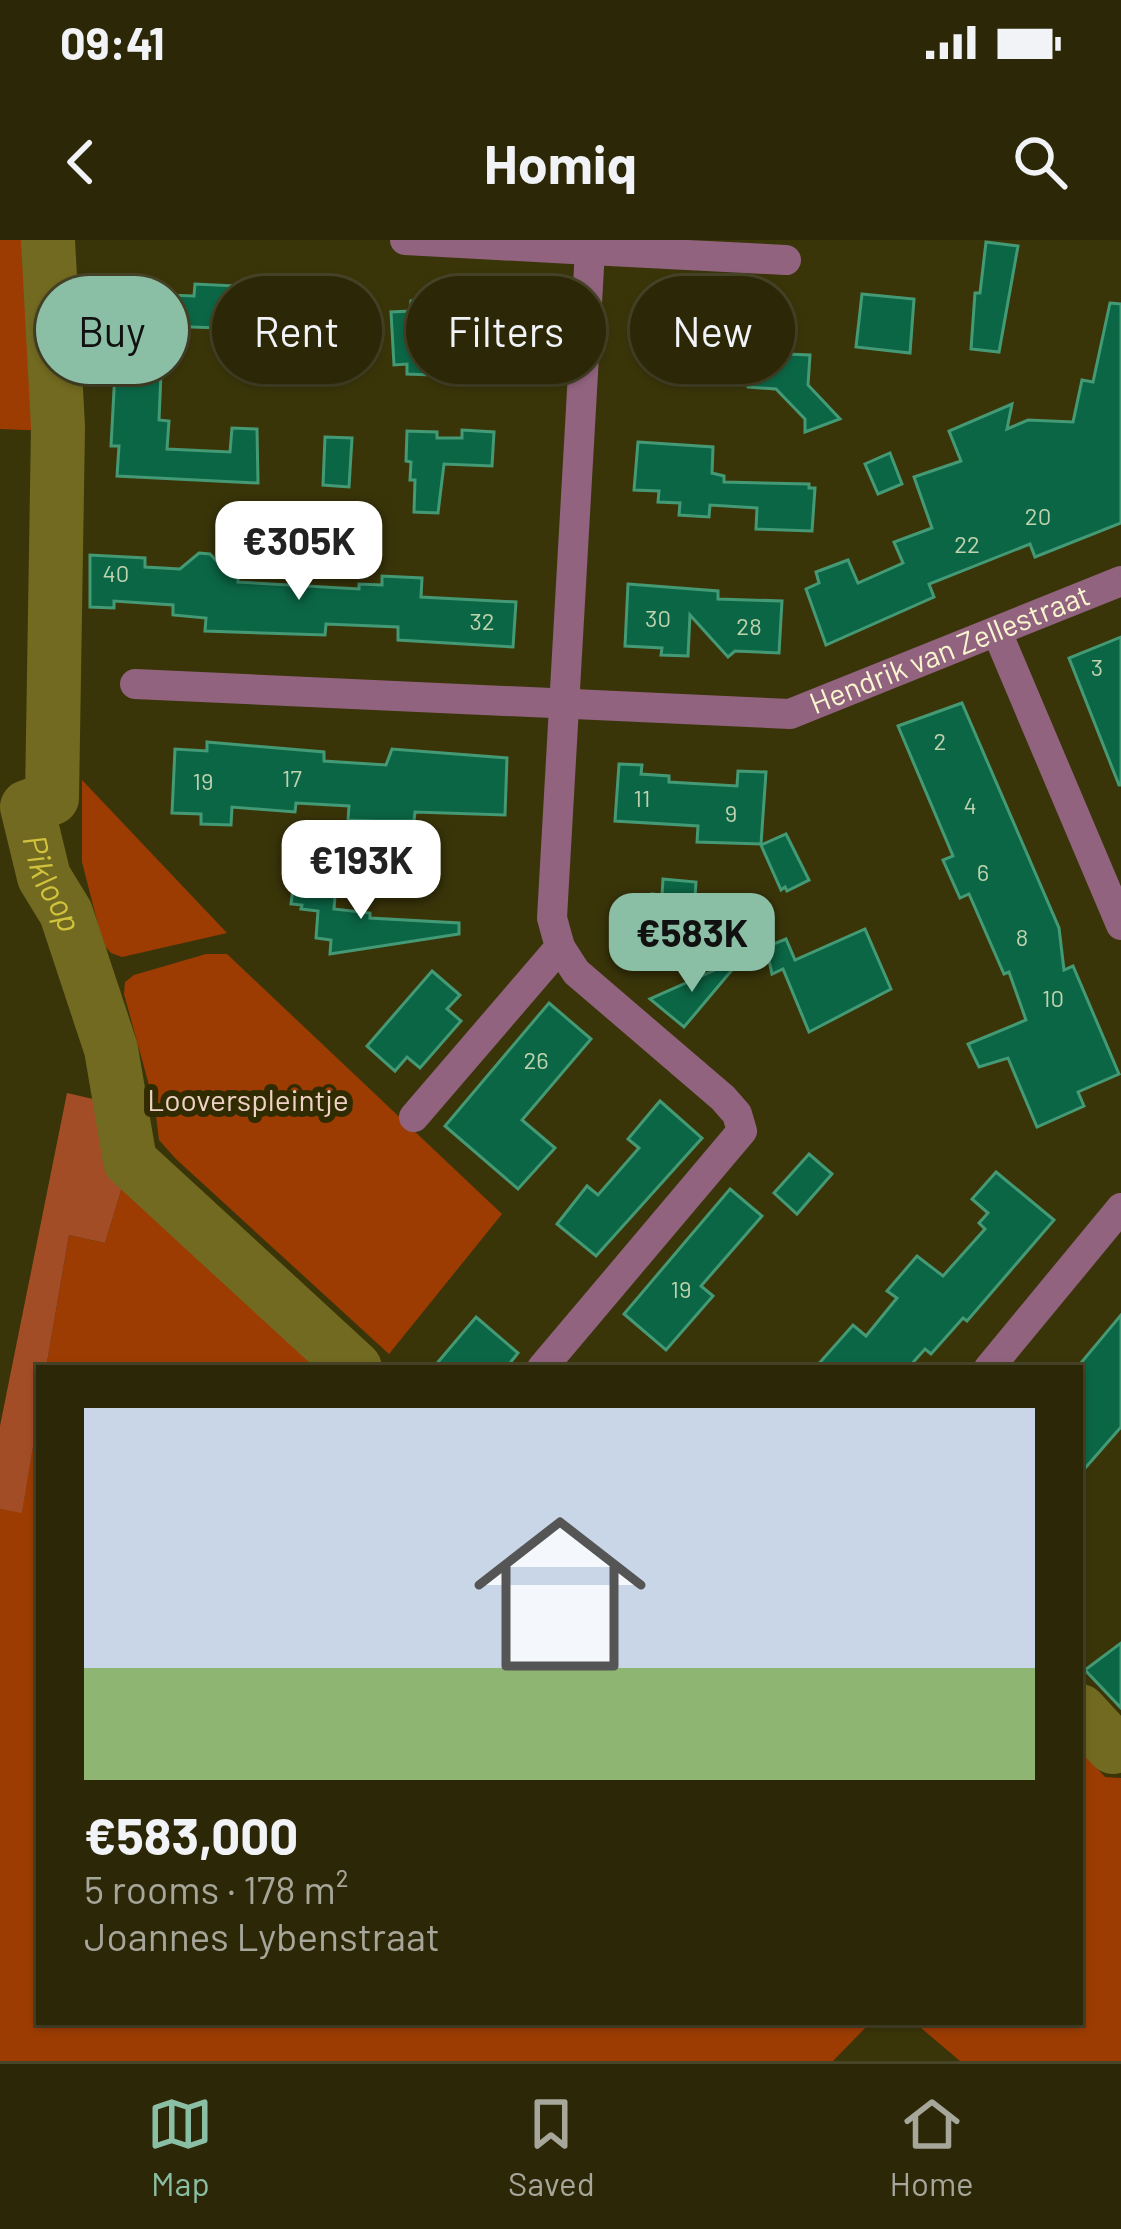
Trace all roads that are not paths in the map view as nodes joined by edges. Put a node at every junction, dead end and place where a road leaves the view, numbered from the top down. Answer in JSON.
{"nodes":[{"id":1,"x":405,"y":240,"type":"edge"},
{"id":2,"x":590,"y":250,"type":"junction"},
{"id":3,"x":786,"y":260,"type":"dead end"},
{"id":4,"x":1121,"y":581,"type":"edge"},
{"id":5,"x":997,"y":632,"type":"junction"},
{"id":6,"x":134,"y":684,"type":"dead end"},
{"id":7,"x":562,"y":705,"type":"junction"},
{"id":8,"x":1121,"y":925,"type":"edge"},
{"id":9,"x":560,"y":947,"type":"junction"},
{"id":10,"x":414,"y":1117,"type":"dead end"},
{"id":11,"x":1121,"y":1208,"type":"edge"},
{"id":12,"x":545,"y":1365,"type":"edge"},
{"id":13,"x":991,"y":1365,"type":"edge"}],
"edges":[{"from":1,"to":2,"type":"street"},
{"from":2,"to":3,"type":"street"},
{"from":2,"to":7,"type":"street"},
{"from":4,"to":5,"type":"street","name":"Hendrik van Zellestraat"},
{"from":5,"to":7,"type":"street","name":"Hendrik van Zellestraat"},
{"from":5,"to":8,"type":"street"},
{"from":6,"to":7,"type":"street","name":"Hendrik van Zellestraat"},
{"from":7,"to":9,"type":"street"},
{"from":9,"to":10,"type":"street"},
{"from":9,"to":12,"type":"street"},
{"from":11,"to":13,"type":"street"}]}
